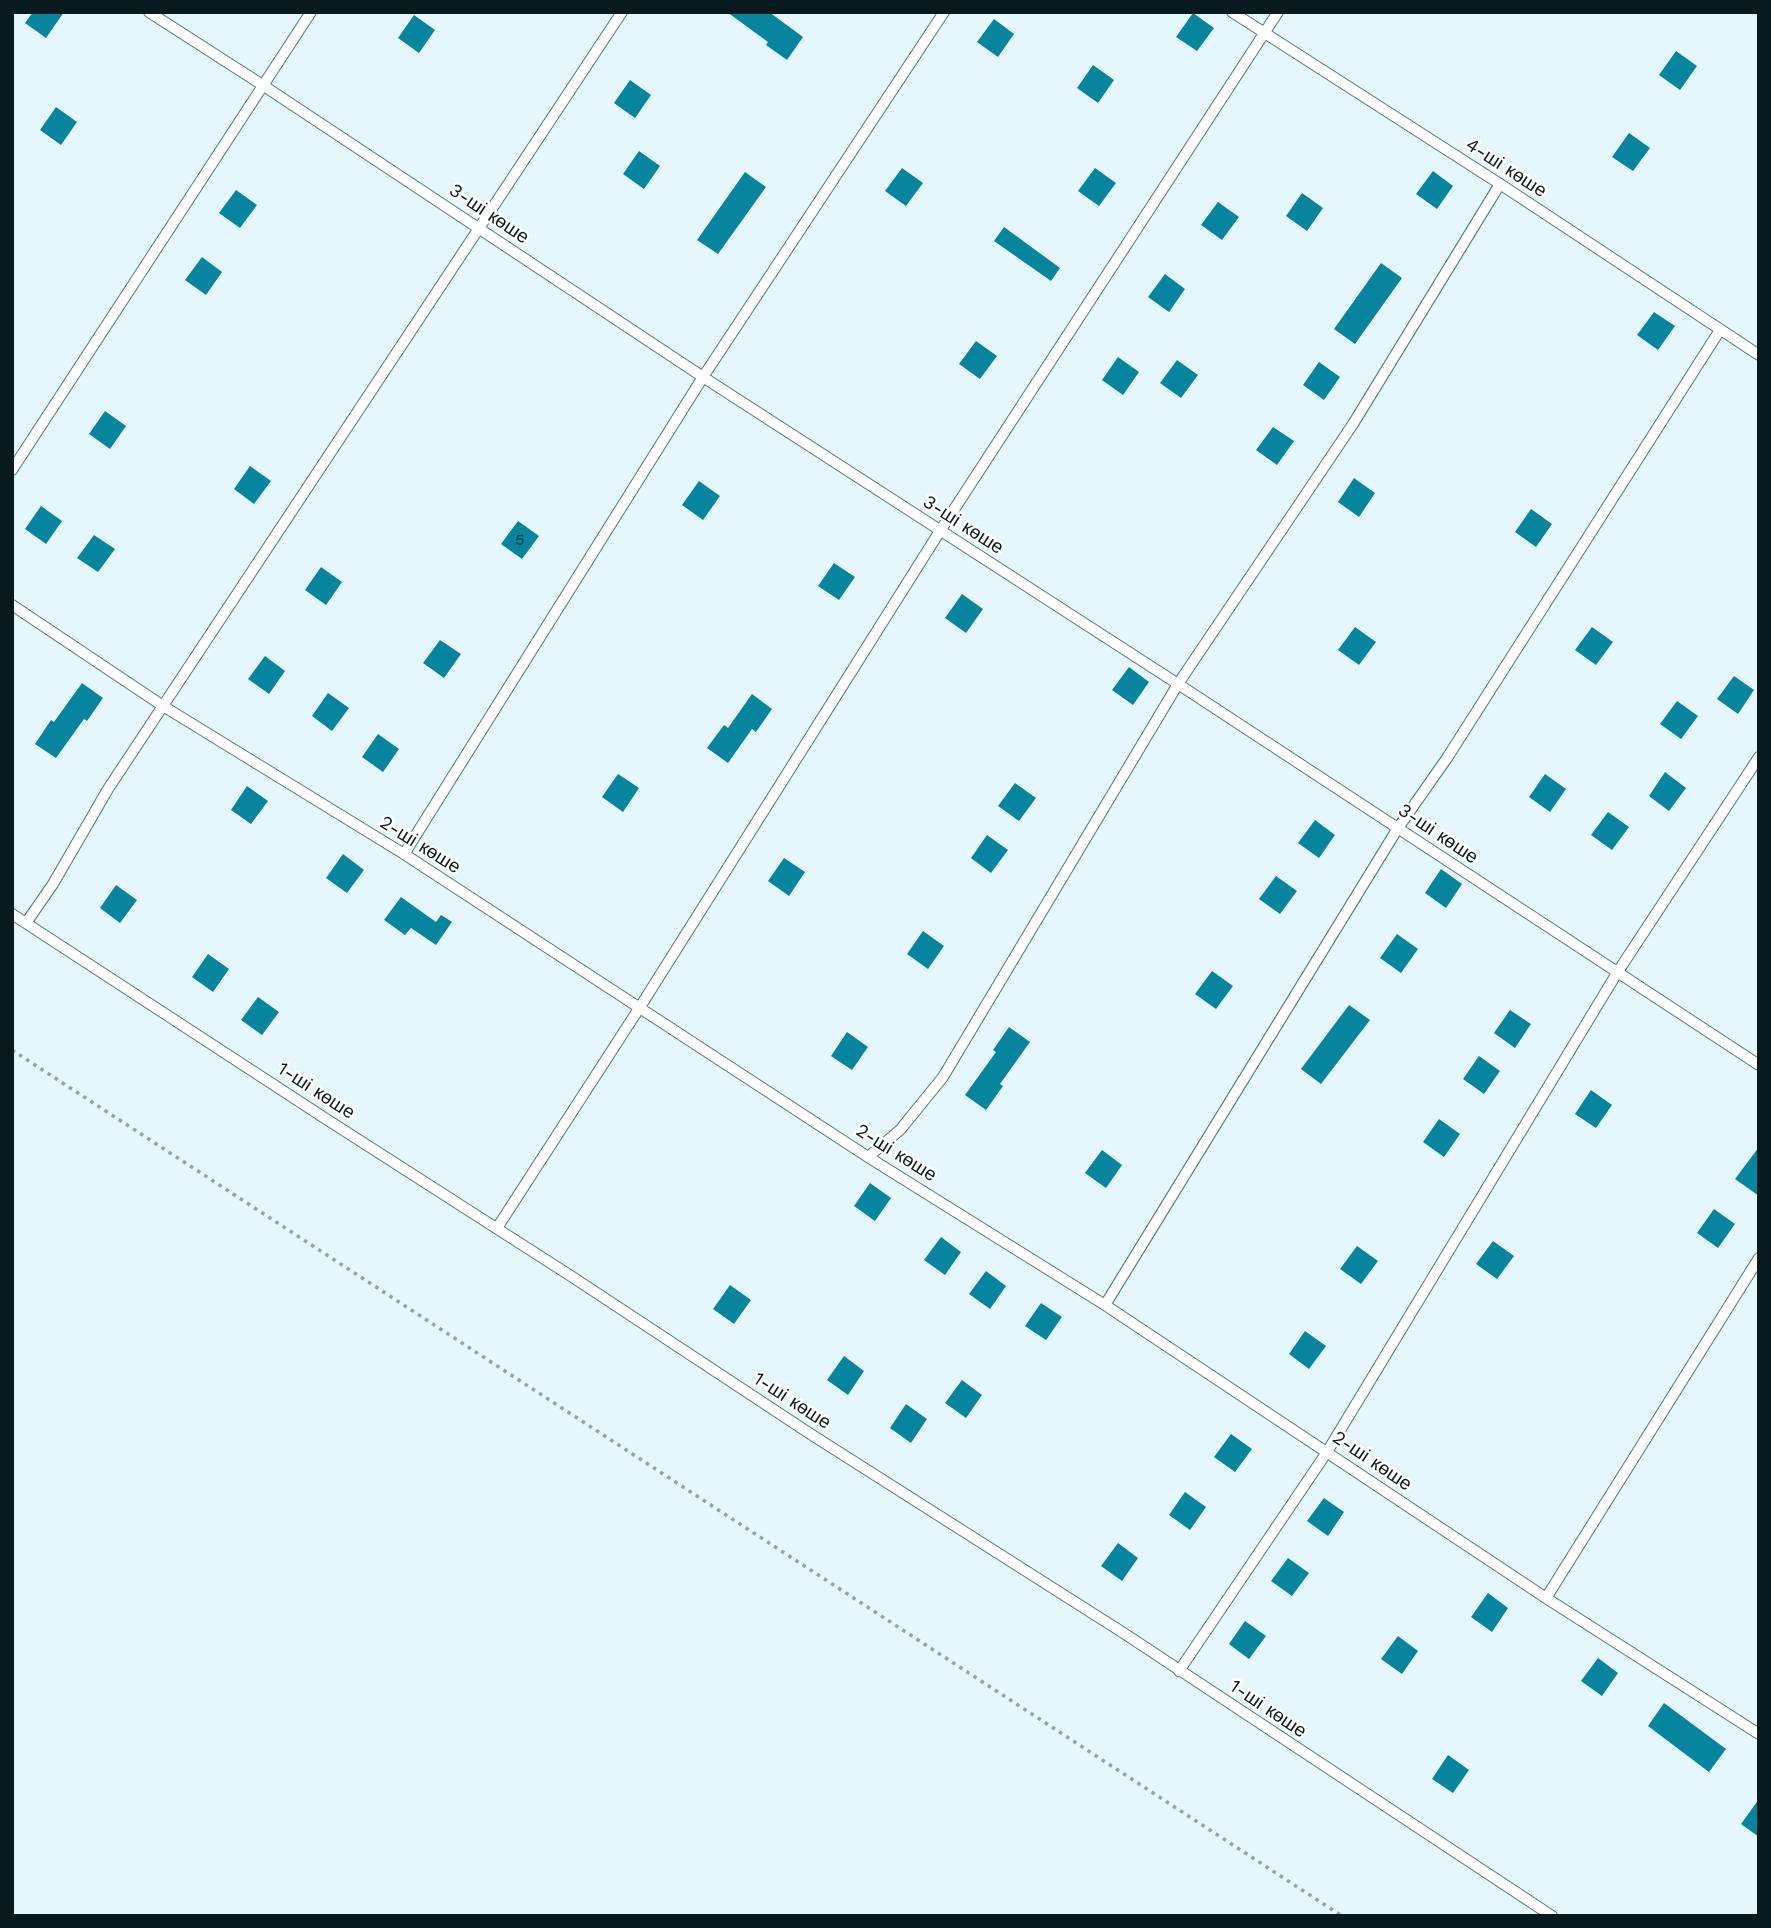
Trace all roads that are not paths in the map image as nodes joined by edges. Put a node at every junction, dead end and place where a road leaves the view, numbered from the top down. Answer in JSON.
{"nodes":[{"id":1,"x":149,"y":12,"type":"edge"},
{"id":2,"x":311,"y":12,"type":"edge"},
{"id":3,"x":622,"y":12,"type":"edge"},
{"id":4,"x":944,"y":12,"type":"edge"},
{"id":5,"x":1232,"y":12,"type":"edge"},
{"id":6,"x":1278,"y":12,"type":"edge"},
{"id":7,"x":1264,"y":33,"type":"junction"},
{"id":8,"x":264,"y":86,"type":"junction"},
{"id":9,"x":1500,"y":184,"type":"junction"},
{"id":10,"x":479,"y":229,"type":"junction"},
{"id":11,"x":1720,"y":330,"type":"junction"},
{"id":12,"x":1759,"y":355,"type":"edge"},
{"id":13,"x":703,"y":377,"type":"junction"},
{"id":14,"x":12,"y":470,"type":"edge"},
{"id":15,"x":940,"y":531,"type":"junction"},
{"id":16,"x":12,"y":605,"type":"edge"},
{"id":17,"x":1178,"y":684,"type":"junction"},
{"id":18,"x":163,"y":706,"type":"junction"},
{"id":19,"x":1759,"y":757,"type":"edge"},
{"id":20,"x":1398,"y":828,"type":"junction"},
{"id":21,"x":404,"y":854,"type":"junction"},
{"id":22,"x":12,"y":914,"type":"edge"},
{"id":23,"x":26,"y":923,"type":"junction"},
{"id":24,"x":1617,"y":973,"type":"junction"},
{"id":25,"x":640,"y":1007,"type":"junction"},
{"id":26,"x":1759,"y":1065,"type":"edge"},
{"id":27,"x":867,"y":1157,"type":"junction"},
{"id":28,"x":497,"y":1228,"type":"junction"},
{"id":29,"x":1759,"y":1258,"type":"edge"},
{"id":30,"x":1105,"y":1305,"type":"junction"},
{"id":31,"x":1327,"y":1452,"type":"junction"},
{"id":32,"x":1546,"y":1598,"type":"junction"},
{"id":33,"x":1179,"y":1671,"type":"junction"},
{"id":34,"x":1759,"y":1734,"type":"edge"},
{"id":35,"x":1552,"y":1916,"type":"edge"}],
"edges":[{"from":1,"to":8,"type":"lane","name":"3-ші көше"},
{"from":2,"to":8,"type":"lane"},
{"from":3,"to":10,"type":"lane"},
{"from":4,"to":13,"type":"lane"},
{"from":5,"to":7,"type":"lane","name":"4-ші көше"},
{"from":6,"to":7,"type":"lane"},
{"from":7,"to":9,"type":"lane","name":"4-ші көше"},
{"from":7,"to":15,"type":"lane"},
{"from":8,"to":10,"type":"lane","name":"3-ші көше"},
{"from":8,"to":14,"type":"lane"},
{"from":9,"to":11,"type":"lane","name":"4-ші көше"},
{"from":9,"to":17,"type":"lane"},
{"from":10,"to":13,"type":"lane","name":"3-ші көше"},
{"from":10,"to":18,"type":"lane"},
{"from":11,"to":12,"type":"lane","name":"4-ші көше"},
{"from":11,"to":20,"type":"lane"},
{"from":13,"to":15,"type":"lane","name":"3-ші көше"},
{"from":13,"to":21,"type":"lane"},
{"from":15,"to":17,"type":"lane","name":"3-ші көше"},
{"from":15,"to":25,"type":"lane"},
{"from":16,"to":18,"type":"lane","name":"2-ші көше"},
{"from":17,"to":20,"type":"lane","name":"3-ші көше"},
{"from":17,"to":27,"type":"lane"},
{"from":18,"to":21,"type":"lane","name":"2-ші көше"},
{"from":18,"to":23,"type":"lane"},
{"from":19,"to":24,"type":"lane"},
{"from":20,"to":24,"type":"lane","name":"3-ші көше"},
{"from":20,"to":30,"type":"lane"},
{"from":21,"to":25,"type":"lane","name":"2-ші көше"},
{"from":22,"to":23,"type":"lane","name":"1-ші көше"},
{"from":23,"to":28,"type":"lane","name":"1-ші көше"},
{"from":24,"to":26,"type":"lane","name":"3-ші көше"},
{"from":24,"to":31,"type":"lane"},
{"from":25,"to":27,"type":"lane","name":"2-ші көше"},
{"from":25,"to":28,"type":"lane"},
{"from":27,"to":30,"type":"lane","name":"2-ші көше"},
{"from":28,"to":33,"type":"lane","name":"1-ші көше"},
{"from":29,"to":32,"type":"lane"},
{"from":30,"to":31,"type":"lane","name":"2-ші көше"},
{"from":31,"to":32,"type":"lane","name":"2-ші көше"},
{"from":31,"to":33,"type":"lane"},
{"from":32,"to":34,"type":"lane","name":"2-ші көше"},
{"from":33,"to":35,"type":"lane","name":"1-ші көше"}]}
